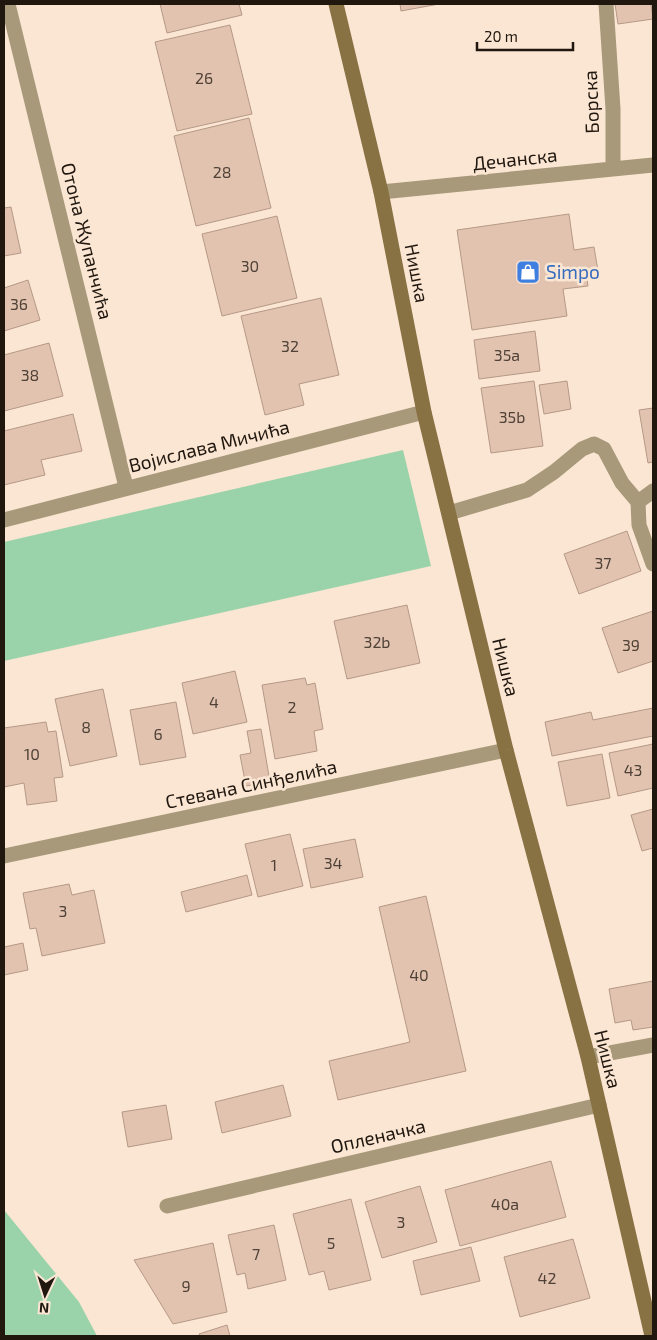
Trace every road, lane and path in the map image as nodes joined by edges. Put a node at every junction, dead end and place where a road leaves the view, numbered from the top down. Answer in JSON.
{"nodes":[{"id":1,"x":8,"y":4,"type":"edge"},
{"id":2,"x":336,"y":4,"type":"edge"},
{"id":3,"x":606,"y":4,"type":"edge"},
{"id":4,"x":653,"y":165,"type":"edge"},
{"id":5,"x":613,"y":169,"type":"junction"},
{"id":6,"x":381,"y":192,"type":"junction"},
{"id":7,"x":424,"y":412,"type":"junction"},
{"id":8,"x":126,"y":488,"type":"junction"},
{"id":9,"x":653,"y":491,"type":"edge"},
{"id":10,"x":638,"y":502,"type":"junction"},
{"id":11,"x":448,"y":513,"type":"junction"},
{"id":12,"x":4,"y":520,"type":"edge"},
{"id":13,"x":653,"y":564,"type":"edge"},
{"id":14,"x":506,"y":750,"type":"junction"},
{"id":15,"x":4,"y":856,"type":"edge"},
{"id":16,"x":653,"y":1045,"type":"edge"},
{"id":17,"x":588,"y":1057,"type":"junction"},
{"id":18,"x":599,"y":1105,"type":"junction"},
{"id":19,"x":167,"y":1206,"type":"dead end"},
{"id":20,"x":652,"y":1336,"type":"edge"}],
"edges":[{"from":1,"to":8,"type":"street","name":"Отона Жупанчића"},
{"from":2,"to":6,"type":"main road","name":"Нишка"},
{"from":3,"to":5,"type":"street","name":"Борска"},
{"from":4,"to":5,"type":"street","name":"Дечанска"},
{"from":5,"to":6,"type":"street","name":"Дечанска"},
{"from":6,"to":7,"type":"main road","name":"Нишка"},
{"from":7,"to":8,"type":"street","name":"Војислава Мичића"},
{"from":7,"to":11,"type":"main road","name":"Нишка"},
{"from":8,"to":12,"type":"street","name":"Војислава Мичића"},
{"from":9,"to":10,"type":"street"},
{"from":10,"to":11,"type":"street"},
{"from":10,"to":13,"type":"street"},
{"from":11,"to":14,"type":"main road","name":"Нишка"},
{"from":14,"to":15,"type":"street","name":"Стевана Синђелића"},
{"from":14,"to":17,"type":"main road","name":"Нишка"},
{"from":16,"to":17,"type":"street"},
{"from":17,"to":18,"type":"main road","name":"Нишка"},
{"from":18,"to":19,"type":"street","name":"Опленачка"},
{"from":18,"to":20,"type":"main road","name":"Нишка"}]}
